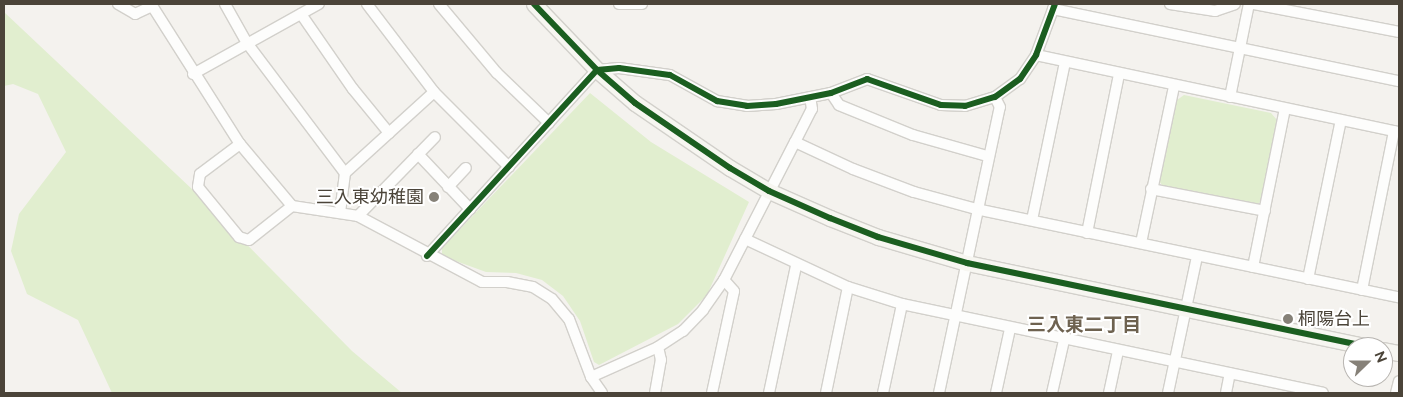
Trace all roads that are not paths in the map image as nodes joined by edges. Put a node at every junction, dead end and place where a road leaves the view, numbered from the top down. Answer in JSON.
{"nodes":[{"id":1,"x":118,"y":4,"type":"edge"},
{"id":2,"x":225,"y":4,"type":"edge"},
{"id":3,"x":319,"y":4,"type":"edge"},
{"id":4,"x":367,"y":4,"type":"edge"},
{"id":5,"x":439,"y":4,"type":"edge"},
{"id":6,"x":534,"y":4,"type":"edge"},
{"id":7,"x":619,"y":4,"type":"edge"},
{"id":8,"x":642,"y":4,"type":"edge"},
{"id":9,"x":1170,"y":4,"type":"edge"},
{"id":10,"x":1234,"y":4,"type":"edge"},
{"id":11,"x":1249,"y":4,"type":"edge"},
{"id":12,"x":1254,"y":4,"type":"edge"},
{"id":13,"x":151,"y":5,"type":"edge"},
{"id":14,"x":1054,"y":6,"type":"edge"},
{"id":15,"x":301,"y":14,"type":"junction"},
{"id":16,"x":1399,"y":32,"type":"edge"},
{"id":17,"x":247,"y":43,"type":"junction"},
{"id":18,"x":1242,"y":49,"type":"junction"},
{"id":19,"x":1036,"y":55,"type":"junction"},
{"id":20,"x":1066,"y":62,"type":"junction"},
{"id":21,"x":597,"y":70,"type":"junction"},
{"id":22,"x":193,"y":74,"type":"junction"},
{"id":23,"x":1119,"y":74,"type":"junction"},
{"id":24,"x":1399,"y":81,"type":"edge"},
{"id":25,"x":1174,"y":86,"type":"junction"},
{"id":26,"x":434,"y":92,"type":"junction"},
{"id":27,"x":831,"y":93,"type":"junction"},
{"id":28,"x":810,"y":97,"type":"junction"},
{"id":29,"x":995,"y":97,"type":"junction"},
{"id":30,"x":1230,"y":97,"type":"junction"},
{"id":31,"x":1285,"y":109,"type":"junction"},
{"id":32,"x":1341,"y":120,"type":"junction"},
{"id":33,"x":549,"y":123,"type":"junction"},
{"id":34,"x":1397,"y":132,"type":"edge"},
{"id":35,"x":389,"y":133,"type":"junction"},
{"id":36,"x":435,"y":137,"type":"dead end"},
{"id":37,"x":795,"y":142,"type":"junction"},
{"id":38,"x":240,"y":144,"type":"junction"},
{"id":39,"x":418,"y":154,"type":"junction"},
{"id":40,"x":987,"y":156,"type":"junction"},
{"id":41,"x":509,"y":167,"type":"junction"},
{"id":42,"x":466,"y":168,"type":"dead end"},
{"id":43,"x":345,"y":173,"type":"junction"},
{"id":44,"x":448,"y":187,"type":"junction"},
{"id":45,"x":1151,"y":189,"type":"junction"},
{"id":46,"x":769,"y":191,"type":"junction"},
{"id":47,"x":292,"y":206,"type":"junction"},
{"id":48,"x":470,"y":209,"type":"junction"},
{"id":49,"x":976,"y":209,"type":"junction"},
{"id":50,"x":1265,"y":211,"type":"junction"},
{"id":51,"x":340,"y":213,"type":"junction"},
{"id":52,"x":358,"y":216,"type":"junction"},
{"id":53,"x":1032,"y":220,"type":"junction"},
{"id":54,"x":1087,"y":233,"type":"junction"},
{"id":55,"x":744,"y":240,"type":"junction"},
{"id":56,"x":1141,"y":243,"type":"junction"},
{"id":57,"x":427,"y":256,"type":"junction"},
{"id":58,"x":1197,"y":256,"type":"junction"},
{"id":59,"x":967,"y":263,"type":"junction"},
{"id":60,"x":796,"y":266,"type":"junction"},
{"id":61,"x":1253,"y":267,"type":"junction"},
{"id":62,"x":1308,"y":278,"type":"junction"},
{"id":63,"x":724,"y":280,"type":"junction"},
{"id":64,"x":848,"y":287,"type":"junction"},
{"id":65,"x":1362,"y":290,"type":"junction"},
{"id":66,"x":1399,"y":298,"type":"edge"},
{"id":67,"x":902,"y":304,"type":"junction"},
{"id":68,"x":1186,"y":309,"type":"junction"},
{"id":69,"x":955,"y":316,"type":"junction"},
{"id":70,"x":1010,"y":328,"type":"junction"},
{"id":71,"x":1064,"y":340,"type":"junction"},
{"id":72,"x":1343,"y":341,"type":"edge"},
{"id":73,"x":658,"y":347,"type":"junction"},
{"id":74,"x":1118,"y":351,"type":"junction"},
{"id":75,"x":1175,"y":362,"type":"junction"},
{"id":76,"x":1230,"y":373,"type":"junction"},
{"id":77,"x":591,"y":377,"type":"junction"},
{"id":78,"x":1399,"y":380,"type":"edge"},
{"id":79,"x":1284,"y":389,"type":"edge"},
{"id":80,"x":602,"y":393,"type":"edge"},
{"id":81,"x":655,"y":393,"type":"edge"},
{"id":82,"x":712,"y":393,"type":"edge"},
{"id":83,"x":769,"y":393,"type":"edge"},
{"id":84,"x":826,"y":393,"type":"edge"},
{"id":85,"x":883,"y":393,"type":"edge"},
{"id":86,"x":939,"y":393,"type":"edge"},
{"id":87,"x":996,"y":393,"type":"edge"},
{"id":88,"x":1052,"y":393,"type":"edge"},
{"id":89,"x":1109,"y":393,"type":"edge"},
{"id":90,"x":1168,"y":393,"type":"edge"},
{"id":91,"x":1226,"y":393,"type":"edge"},
{"id":92,"x":1323,"y":393,"type":"edge"},
{"id":93,"x":1396,"y":393,"type":"edge"}],
"edges":[{"from":1,"to":13,"type":"street"},
{"from":2,"to":17,"type":"street"},
{"from":3,"to":15,"type":"street"},
{"from":4,"to":26,"type":"street"},
{"from":5,"to":33,"type":"street"},
{"from":6,"to":21,"type":"street"},
{"from":7,"to":8,"type":"street"},
{"from":9,"to":10,"type":"street"},
{"from":11,"to":18,"type":"street"},
{"from":12,"to":16,"type":"street"},
{"from":13,"to":22,"type":"street"},
{"from":14,"to":18,"type":"street"},
{"from":14,"to":19,"type":"street"},
{"from":15,"to":17,"type":"street"},
{"from":15,"to":35,"type":"street"},
{"from":17,"to":22,"type":"street"},
{"from":17,"to":43,"type":"street"},
{"from":18,"to":24,"type":"street"},
{"from":18,"to":30,"type":"street"},
{"from":19,"to":20,"type":"street"},
{"from":19,"to":29,"type":"street"},
{"from":20,"to":23,"type":"street"},
{"from":20,"to":53,"type":"street"},
{"from":21,"to":28,"type":"street"},
{"from":21,"to":33,"type":"street"},
{"from":21,"to":46,"type":"street"},
{"from":22,"to":38,"type":"street"},
{"from":23,"to":25,"type":"street"},
{"from":23,"to":54,"type":"street"},
{"from":25,"to":30,"type":"street"},
{"from":25,"to":45,"type":"street"},
{"from":26,"to":35,"type":"street"},
{"from":26,"to":41,"type":"street"},
{"from":27,"to":28,"type":"street"},
{"from":27,"to":29,"type":"street"},
{"from":27,"to":40,"type":"street"},
{"from":28,"to":37,"type":"street"},
{"from":29,"to":40,"type":"street"},
{"from":30,"to":31,"type":"street"},
{"from":31,"to":32,"type":"street"},
{"from":31,"to":50,"type":"street"},
{"from":32,"to":34,"type":"street"},
{"from":32,"to":62,"type":"street"},
{"from":33,"to":41,"type":"street"},
{"from":34,"to":65,"type":"street"},
{"from":35,"to":43,"type":"street"},
{"from":36,"to":39,"type":"street"},
{"from":37,"to":46,"type":"street"},
{"from":37,"to":49,"type":"street"},
{"from":38,"to":47,"type":"street"},
{"from":38,"to":47,"type":"street"},
{"from":39,"to":44,"type":"street"},
{"from":39,"to":52,"type":"street"},
{"from":40,"to":49,"type":"street"},
{"from":41,"to":48,"type":"street"},
{"from":42,"to":44,"type":"street"},
{"from":43,"to":51,"type":"street"},
{"from":44,"to":48,"type":"street"},
{"from":45,"to":50,"type":"street"},
{"from":45,"to":56,"type":"street"},
{"from":46,"to":55,"type":"street"},
{"from":46,"to":59,"type":"street"},
{"from":47,"to":51,"type":"street"},
{"from":48,"to":57,"type":"street"},
{"from":49,"to":53,"type":"street"},
{"from":49,"to":59,"type":"street"},
{"from":50,"to":61,"type":"street"},
{"from":51,"to":52,"type":"street"},
{"from":52,"to":57,"type":"street"},
{"from":53,"to":54,"type":"street"},
{"from":54,"to":56,"type":"street"},
{"from":55,"to":60,"type":"street"},
{"from":55,"to":63,"type":"street"},
{"from":56,"to":58,"type":"street"},
{"from":57,"to":77,"type":"street"},
{"from":58,"to":61,"type":"street"},
{"from":58,"to":68,"type":"street"},
{"from":59,"to":68,"type":"street"},
{"from":59,"to":69,"type":"street"},
{"from":60,"to":64,"type":"street"},
{"from":60,"to":83,"type":"street"},
{"from":61,"to":62,"type":"street"},
{"from":62,"to":65,"type":"street"},
{"from":63,"to":73,"type":"street"},
{"from":63,"to":82,"type":"street"},
{"from":64,"to":67,"type":"street"},
{"from":64,"to":84,"type":"street"},
{"from":65,"to":66,"type":"street"},
{"from":67,"to":69,"type":"street"},
{"from":67,"to":85,"type":"street"},
{"from":68,"to":72,"type":"street"},
{"from":68,"to":75,"type":"street"},
{"from":69,"to":70,"type":"street"},
{"from":69,"to":86,"type":"street"},
{"from":70,"to":71,"type":"street"},
{"from":70,"to":87,"type":"street"},
{"from":71,"to":74,"type":"street"},
{"from":71,"to":88,"type":"street"},
{"from":73,"to":77,"type":"street"},
{"from":73,"to":81,"type":"street"},
{"from":74,"to":75,"type":"street"},
{"from":74,"to":89,"type":"street"},
{"from":75,"to":76,"type":"street"},
{"from":75,"to":90,"type":"street"},
{"from":76,"to":79,"type":"street"},
{"from":76,"to":91,"type":"street"},
{"from":77,"to":80,"type":"street"},
{"from":78,"to":93,"type":"street"},
{"from":79,"to":92,"type":"street"}]}
